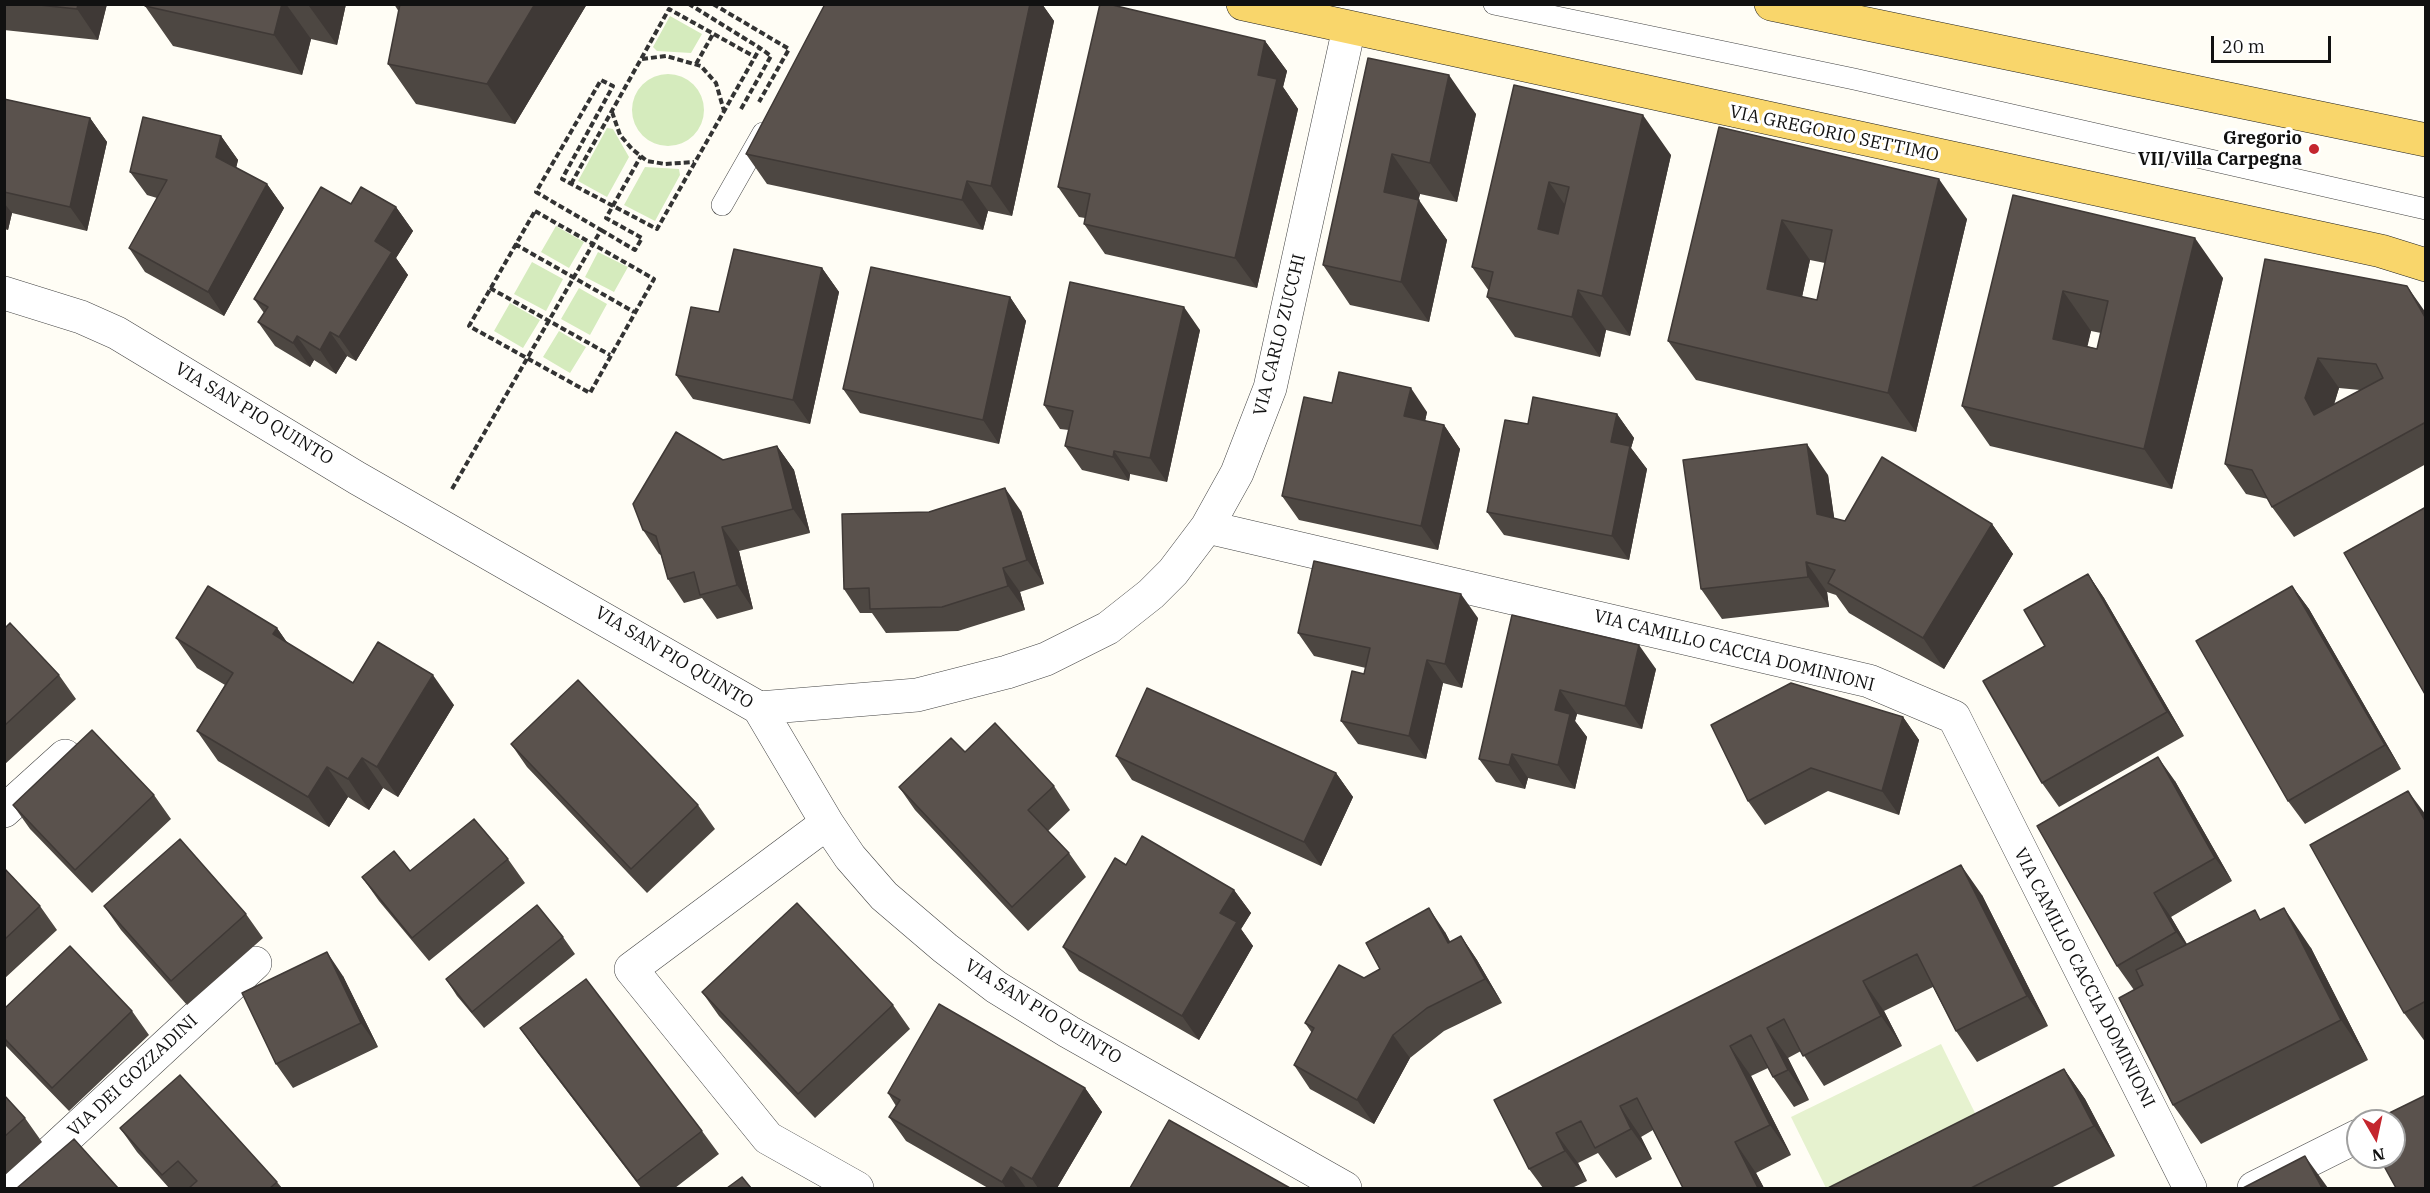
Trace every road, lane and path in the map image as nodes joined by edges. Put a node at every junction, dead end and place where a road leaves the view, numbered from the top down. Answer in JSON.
{"nodes":[{"id":1,"x":689,"y":4,"type":"edge"},
{"id":2,"x":713,"y":4,"type":"edge"},
{"id":3,"x":1243,"y":4,"type":"edge"},
{"id":4,"x":1494,"y":4,"type":"edge"},
{"id":5,"x":1771,"y":4,"type":"edge"},
{"id":6,"x":722,"y":7,"type":"edge"},
{"id":7,"x":1349,"y":28,"type":"junction"},
{"id":8,"x":713,"y":34,"type":"junction"},
{"id":9,"x":760,"y":48,"type":"junction"},
{"id":10,"x":755,"y":57,"type":"junction"},
{"id":11,"x":642,"y":59,"type":"junction"},
{"id":12,"x":696,"y":64,"type":"junction"},
{"id":13,"x":612,"y":112,"type":"junction"},
{"id":14,"x":724,"y":112,"type":"junction"},
{"id":15,"x":764,"y":113,"type":"joint"},
{"id":16,"x":736,"y":118,"type":"dead end"},
{"id":17,"x":2426,"y":140,"type":"edge"},
{"id":18,"x":641,"y":156,"type":"junction"},
{"id":19,"x":695,"y":162,"type":"junction"},
{"id":20,"x":571,"y":184,"type":"junction"},
{"id":21,"x":611,"y":205,"type":"junction"},
{"id":22,"x":722,"y":205,"type":"dead end"},
{"id":23,"x":2426,"y":209,"type":"edge"},
{"id":24,"x":600,"y":230,"type":"junction"},
{"id":25,"x":515,"y":244,"type":"junction"},
{"id":26,"x":593,"y":244,"type":"junction"},
{"id":27,"x":2426,"y":265,"type":"edge"},
{"id":28,"x":574,"y":278,"type":"junction"},
{"id":29,"x":490,"y":288,"type":"junction"},
{"id":30,"x":4,"y":293,"type":"edge"},
{"id":31,"x":634,"y":312,"type":"junction"},
{"id":32,"x":550,"y":322,"type":"junction"},
{"id":33,"x":610,"y":355,"type":"junction"},
{"id":34,"x":529,"y":359,"type":"junction"},
{"id":35,"x":432,"y":520,"type":"junction"},
{"id":36,"x":1207,"y":527,"type":"junction"},
{"id":37,"x":759,"y":708,"type":"junction"},
{"id":38,"x":65,"y":756,"type":"edge"},
{"id":39,"x":4,"y":811,"type":"edge"},
{"id":40,"x":827,"y":823,"type":"junction"},
{"id":41,"x":255,"y":963,"type":"dead end"},
{"id":42,"x":1193,"y":1104,"type":"junction"},
{"id":43,"x":1177,"y":1132,"type":"edge"},
{"id":44,"x":2346,"y":1142,"type":"edge"},
{"id":45,"x":12,"y":1188,"type":"edge"},
{"id":46,"x":857,"y":1188,"type":"edge"},
{"id":47,"x":1345,"y":1188,"type":"edge"},
{"id":48,"x":2190,"y":1188,"type":"edge"},
{"id":49,"x":2254,"y":1188,"type":"edge"}],
"edges":[{"from":1,"to":9,"type":"path"},
{"from":2,"to":6,"type":"path"},
{"from":3,"to":7,"type":"main road","name":"VIA GREGORIO SETTIMO"},
{"from":4,"to":23,"type":"lane"},
{"from":5,"to":17,"type":"main road"},
{"from":6,"to":15,"type":"path"},
{"from":7,"to":27,"type":"main road","name":"VIA GREGORIO SETTIMO"},
{"from":7,"to":36,"type":"street","name":"VIA CARLO ZUCCHI"},
{"from":8,"to":10,"type":"path"},
{"from":8,"to":11,"type":"path"},
{"from":8,"to":12,"type":"path"},
{"from":9,"to":10,"type":"path"},
{"from":9,"to":16,"type":"path"},
{"from":10,"to":14,"type":"path"},
{"from":11,"to":12,"type":"path"},
{"from":11,"to":13,"type":"path"},
{"from":12,"to":14,"type":"path"},
{"from":13,"to":18,"type":"path"},
{"from":13,"to":20,"type":"path"},
{"from":14,"to":19,"type":"path"},
{"from":15,"to":22,"type":"lane"},
{"from":18,"to":19,"type":"path"},
{"from":18,"to":21,"type":"path"},
{"from":19,"to":21,"type":"path"},
{"from":20,"to":21,"type":"path"},
{"from":20,"to":24,"type":"path"},
{"from":21,"to":24,"type":"path"},
{"from":24,"to":26,"type":"path"},
{"from":25,"to":26,"type":"path"},
{"from":25,"to":28,"type":"path"},
{"from":25,"to":29,"type":"path"},
{"from":26,"to":28,"type":"path"},
{"from":26,"to":31,"type":"path"},
{"from":28,"to":31,"type":"path"},
{"from":28,"to":32,"type":"path"},
{"from":29,"to":32,"type":"path"},
{"from":29,"to":34,"type":"path"},
{"from":30,"to":35,"type":"street","name":"VIA SAN PIO QUINTO"},
{"from":31,"to":33,"type":"path"},
{"from":32,"to":33,"type":"path"},
{"from":32,"to":34,"type":"path"},
{"from":33,"to":34,"type":"path"},
{"from":34,"to":35,"type":"path"},
{"from":35,"to":37,"type":"street","name":"VIA SAN PIO QUINTO"},
{"from":36,"to":37,"type":"street","name":"VIA CARLO ZUCCHI"},
{"from":36,"to":48,"type":"street","name":"VIA CAMILLO CACCIA DOMINIONI"},
{"from":37,"to":40,"type":"street","name":"VIA SAN PIO QUINTO"},
{"from":38,"to":39,"type":"street"},
{"from":40,"to":42,"type":"street","name":"VIA SAN PIO QUINTO"},
{"from":40,"to":46,"type":"street"},
{"from":41,"to":45,"type":"street","name":"VIA DEI GOZZADINI"},
{"from":42,"to":43,"type":"street"},
{"from":42,"to":47,"type":"street","name":"VIA SAN PIO QUINTO"},
{"from":44,"to":49,"type":"street"}]}
